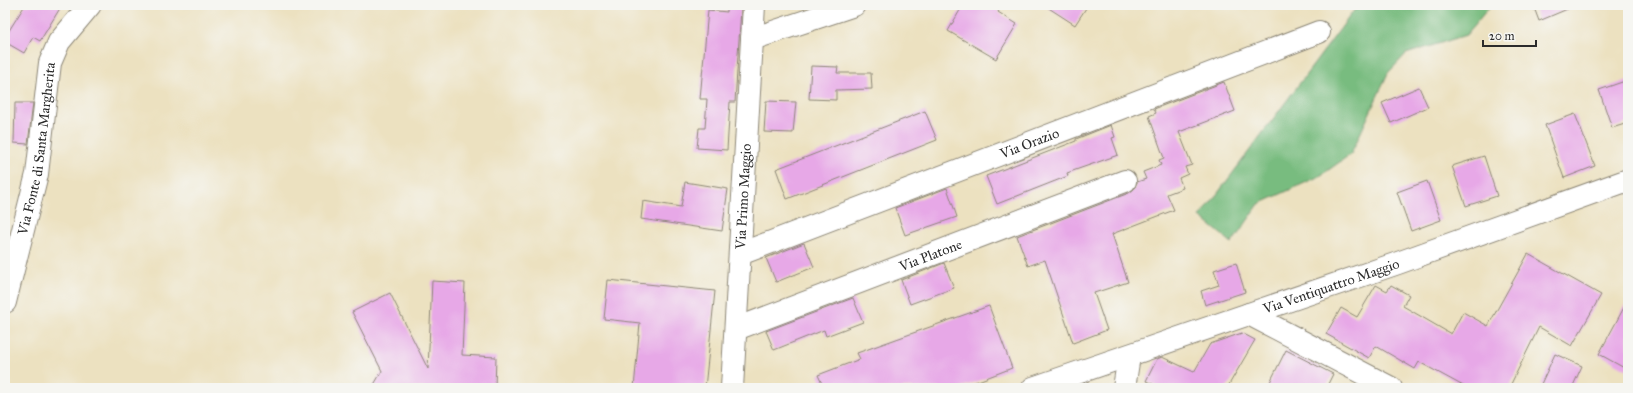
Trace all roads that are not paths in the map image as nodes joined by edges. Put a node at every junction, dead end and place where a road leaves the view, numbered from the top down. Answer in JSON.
{"nodes":[{"id":1,"x":90,"y":5,"type":"edge"},
{"id":2,"x":754,"y":5,"type":"edge"},
{"id":3,"x":854,"y":5,"type":"edge"},
{"id":4,"x":1319,"y":32,"type":"dead end"},
{"id":5,"x":752,"y":39,"type":"junction"},
{"id":6,"x":1628,"y":180,"type":"edge"},
{"id":7,"x":1125,"y":181,"type":"dead end"},
{"id":8,"x":740,"y":254,"type":"junction"},
{"id":9,"x":5,"y":302,"type":"edge"},
{"id":10,"x":1249,"y":314,"type":"junction"},
{"id":11,"x":736,"y":329,"type":"junction"},
{"id":12,"x":1129,"y":356,"type":"junction"},
{"id":13,"x":732,"y":388,"type":"edge"},
{"id":14,"x":1033,"y":388,"type":"edge"},
{"id":15,"x":1124,"y":388,"type":"edge"},
{"id":16,"x":1391,"y":388,"type":"edge"}],
"edges":[{"from":1,"to":9,"type":"street","name":"Via Fonte di Santa Margherita"},
{"from":2,"to":5,"type":"street","name":"Via Primo Maggio"},
{"from":3,"to":5,"type":"street"},
{"from":4,"to":8,"type":"street","name":"Via Orazio"},
{"from":5,"to":8,"type":"street","name":"Via Primo Maggio"},
{"from":6,"to":10,"type":"street","name":"Via Ventiquattro Maggio"},
{"from":7,"to":11,"type":"street","name":"Via Platone"},
{"from":8,"to":11,"type":"street","name":"Via Primo Maggio"},
{"from":10,"to":12,"type":"street","name":"Via Ventiquattro Maggio"},
{"from":10,"to":16,"type":"street"},
{"from":11,"to":13,"type":"street","name":"Via Primo Maggio"},
{"from":12,"to":14,"type":"street","name":"Via Ventiquattro Maggio"},
{"from":12,"to":15,"type":"street"}]}
